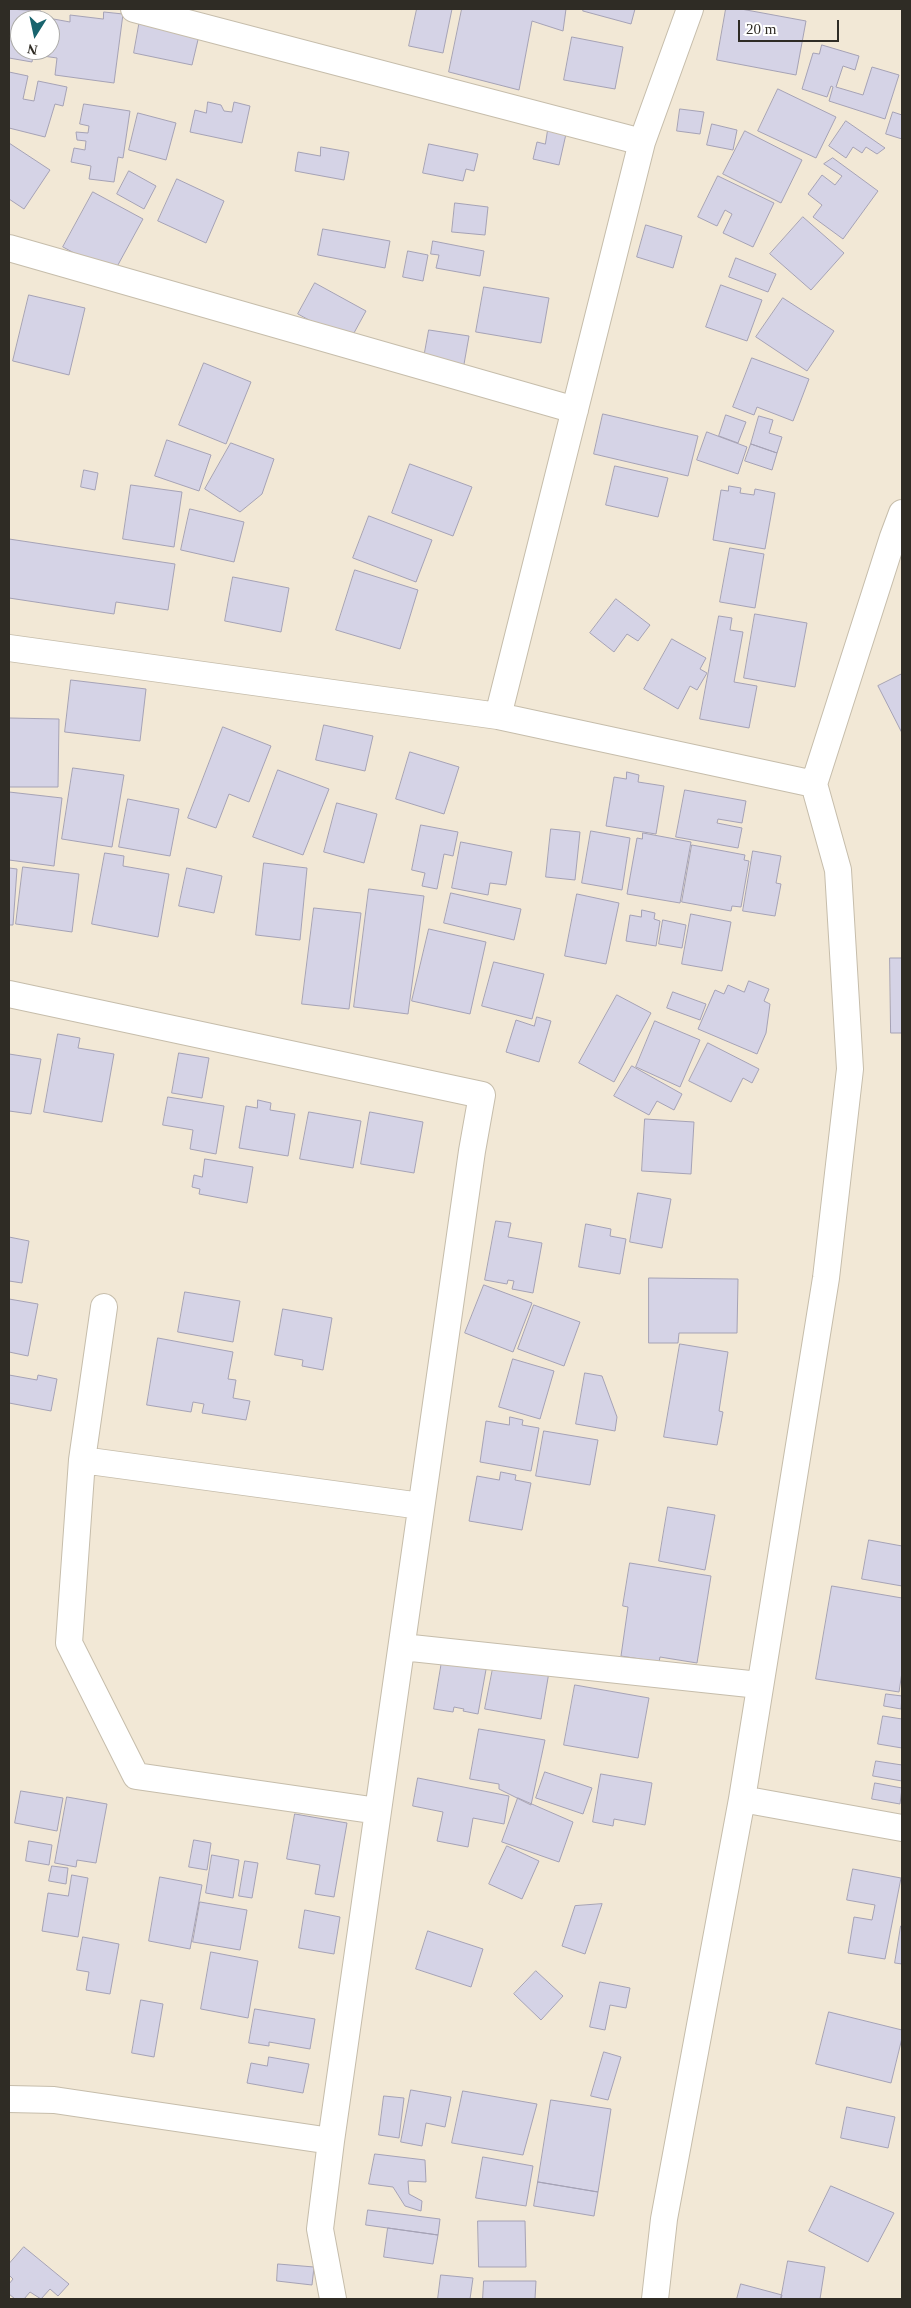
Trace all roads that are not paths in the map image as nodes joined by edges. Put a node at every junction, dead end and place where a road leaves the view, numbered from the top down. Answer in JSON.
{"nodes":[{"id":1,"x":134,"y":9,"type":"edge"},
{"id":2,"x":690,"y":9,"type":"edge"},
{"id":3,"x":642,"y":142,"type":"junction"},
{"id":4,"x":9,"y":248,"type":"edge"},
{"id":5,"x":575,"y":410,"type":"junction"},
{"id":6,"x":902,"y":513,"type":"edge"},
{"id":7,"x":9,"y":648,"type":"edge"},
{"id":8,"x":498,"y":716,"type":"junction"},
{"id":9,"x":814,"y":784,"type":"junction"},
{"id":10,"x":9,"y":994,"type":"edge"},
{"id":11,"x":104,"y":1307,"type":"dead end"},
{"id":12,"x":82,"y":1460,"type":"junction"},
{"id":13,"x":422,"y":1506,"type":"junction"},
{"id":14,"x":402,"y":1647,"type":"junction"},
{"id":15,"x":759,"y":1685,"type":"junction"},
{"id":16,"x":742,"y":1799,"type":"junction"},
{"id":17,"x":378,"y":1810,"type":"junction"},
{"id":18,"x":902,"y":1828,"type":"edge"},
{"id":19,"x":9,"y":2099,"type":"edge"},
{"id":20,"x":331,"y":2141,"type":"junction"},
{"id":21,"x":333,"y":2299,"type":"edge"},
{"id":22,"x":655,"y":2299,"type":"edge"}],
"edges":[{"from":1,"to":3,"type":"street"},
{"from":2,"to":3,"type":"street"},
{"from":3,"to":5,"type":"street"},
{"from":4,"to":5,"type":"street"},
{"from":5,"to":8,"type":"street"},
{"from":6,"to":9,"type":"street"},
{"from":7,"to":8,"type":"street"},
{"from":8,"to":9,"type":"street"},
{"from":9,"to":15,"type":"street"},
{"from":10,"to":13,"type":"street"},
{"from":11,"to":12,"type":"street"},
{"from":12,"to":13,"type":"street"},
{"from":12,"to":17,"type":"street"},
{"from":13,"to":14,"type":"street"},
{"from":14,"to":15,"type":"street"},
{"from":14,"to":17,"type":"street"},
{"from":15,"to":16,"type":"street"},
{"from":16,"to":18,"type":"street"},
{"from":16,"to":22,"type":"street"},
{"from":17,"to":20,"type":"street"},
{"from":19,"to":20,"type":"street"},
{"from":20,"to":21,"type":"street"}]}
